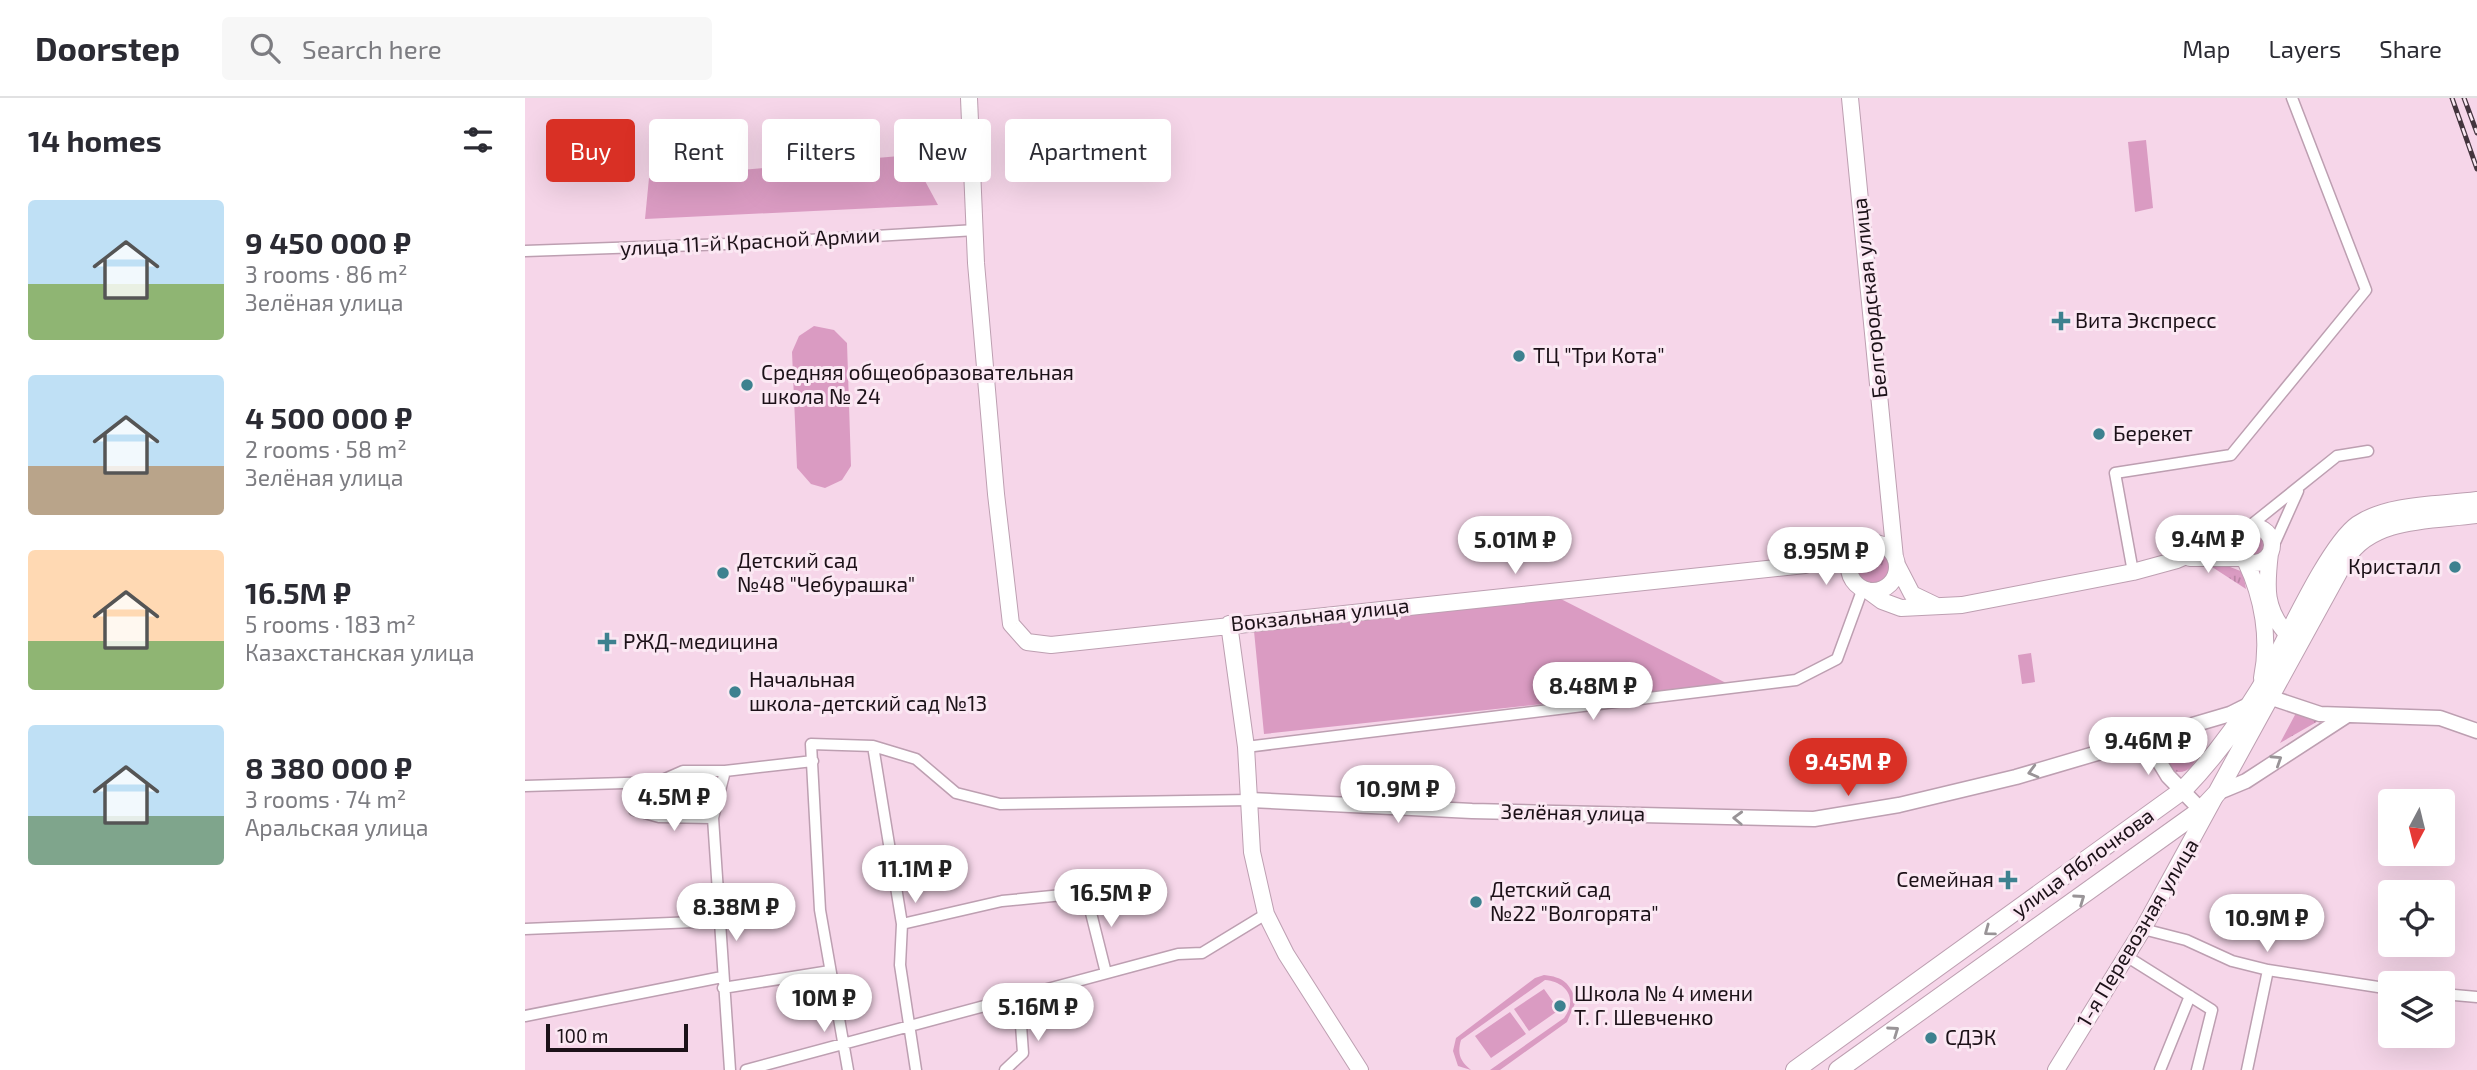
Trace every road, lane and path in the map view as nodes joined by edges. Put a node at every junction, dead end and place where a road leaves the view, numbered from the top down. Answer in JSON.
{"nodes":[{"id":1,"x":969,"y":98,"type":"edge"},
{"id":2,"x":1850,"y":98,"type":"edge"},
{"id":3,"x":2292,"y":98,"type":"edge"},
{"id":4,"x":976,"y":230,"type":"junction"},
{"id":5,"x":525,"y":251,"type":"edge"},
{"id":6,"x":2368,"y":452,"type":"dead end"},
{"id":7,"x":2299,"y":489,"type":"junction"},
{"id":8,"x":1890,"y":499,"type":"junction"},
{"id":9,"x":2477,"y":501,"type":"edge"},
{"id":10,"x":2477,"y":514,"type":"edge"},
{"id":11,"x":2244,"y":531,"type":"junction"},
{"id":12,"x":1863,"y":546,"type":"junction"},
{"id":13,"x":2271,"y":551,"type":"junction"},
{"id":14,"x":2177,"y":560,"type":"junction"},
{"id":15,"x":2244,"y":560,"type":"junction"},
{"id":16,"x":1896,"y":561,"type":"junction"},
{"id":17,"x":1805,"y":565,"type":"junction"},
{"id":18,"x":2133,"y":572,"type":"junction"},
{"id":19,"x":1861,"y":587,"type":"junction"},
{"id":20,"x":1944,"y":607,"type":"junction"},
{"id":21,"x":2272,"y":616,"type":"junction"},
{"id":22,"x":2298,"y":619,"type":"junction"},
{"id":23,"x":1229,"y":624,"type":"junction"},
{"id":24,"x":2288,"y":636,"type":"junction"},
{"id":25,"x":2267,"y":693,"type":"junction"},
{"id":26,"x":2250,"y":704,"type":"junction"},
{"id":27,"x":2346,"y":716,"type":"junction"},
{"id":28,"x":2477,"y":731,"type":"edge"},
{"id":29,"x":2146,"y":740,"type":"junction"},
{"id":30,"x":873,"y":746,"type":"junction"},
{"id":31,"x":1246,"y":747,"type":"junction"},
{"id":32,"x":813,"y":761,"type":"junction"},
{"id":33,"x":725,"y":771,"type":"junction"},
{"id":34,"x":658,"y":782,"type":"junction"},
{"id":35,"x":525,"y":786,"type":"edge"},
{"id":36,"x":2183,"y":790,"type":"junction"},
{"id":37,"x":2217,"y":793,"type":"junction"},
{"id":38,"x":1250,"y":800,"type":"junction"},
{"id":39,"x":2201,"y":810,"type":"junction"},
{"id":40,"x":713,"y":818,"type":"junction"},
{"id":41,"x":1133,"y":888,"type":"dead end"},
{"id":42,"x":1086,"y":893,"type":"junction"},
{"id":43,"x":1266,"y":914,"type":"junction"},
{"id":44,"x":719,"y":921,"type":"junction"},
{"id":45,"x":902,"y":924,"type":"junction"},
{"id":46,"x":525,"y":929,"type":"edge"},
{"id":47,"x":2143,"y":929,"type":"junction"},
{"id":48,"x":2126,"y":956,"type":"junction"},
{"id":49,"x":2268,"y":970,"type":"junction"},
{"id":50,"x":830,"y":971,"type":"junction"},
{"id":51,"x":1106,"y":973,"type":"junction"},
{"id":52,"x":722,"y":982,"type":"junction"},
{"id":53,"x":2378,"y":987,"type":"edge"},
{"id":54,"x":2455,"y":995,"type":"edge"},
{"id":55,"x":2190,"y":996,"type":"junction"},
{"id":56,"x":1019,"y":997,"type":"junction"},
{"id":57,"x":2477,"y":997,"type":"edge"},
{"id":58,"x":525,"y":1016,"type":"edge"},
{"id":59,"x":910,"y":1028,"type":"junction"},
{"id":60,"x":844,"y":1045,"type":"junction"},
{"id":61,"x":730,"y":1070,"type":"edge"},
{"id":62,"x":746,"y":1070,"type":"edge"},
{"id":63,"x":848,"y":1070,"type":"edge"},
{"id":64,"x":916,"y":1070,"type":"edge"},
{"id":65,"x":1005,"y":1070,"type":"edge"},
{"id":66,"x":1360,"y":1070,"type":"edge"},
{"id":67,"x":1795,"y":1070,"type":"edge"},
{"id":68,"x":1838,"y":1070,"type":"edge"},
{"id":69,"x":2056,"y":1070,"type":"edge"},
{"id":70,"x":2159,"y":1070,"type":"edge"},
{"id":71,"x":2197,"y":1070,"type":"edge"},
{"id":72,"x":2246,"y":1070,"type":"edge"}],
"edges":[{"from":1,"to":4,"type":"main road"},
{"from":2,"to":8,"type":"main road","name":"Белгородская улица"},
{"from":3,"to":18,"type":"street"},
{"from":4,"to":5,"type":"street","name":"улица 11-й Красной Армии"},
{"from":4,"to":23,"type":"main road","name":"Вокзальная улица"},
{"from":6,"to":7,"type":"street"},
{"from":7,"to":11,"type":"street"},
{"from":7,"to":13,"type":"street"},
{"from":8,"to":12,"type":"main road","name":"Белгородская улица"},
{"from":8,"to":16,"type":"main road","name":"Белгородская улица"},
{"from":9,"to":22,"type":"main road","name":"улица Яблочкова"},
{"from":10,"to":25,"type":"main road","name":"улица Яблочкова"},
{"from":11,"to":13,"type":"main road"},
{"from":11,"to":14,"type":"main road"},
{"from":11,"to":15,"type":"main road"},
{"from":12,"to":16,"type":"main road"},
{"from":12,"to":17,"type":"main road","name":"Вокзальная улица"},
{"from":12,"to":19,"type":"main road"},
{"from":13,"to":15,"type":"main road"},
{"from":13,"to":21,"type":"main road"},
{"from":14,"to":15,"type":"main road"},
{"from":14,"to":18,"type":"main road","name":"Вокзальная улица"},
{"from":15,"to":25,"type":"main road"},
{"from":16,"to":19,"type":"main road"},
{"from":16,"to":20,"type":"main road"},
{"from":17,"to":19,"type":"main road","name":"Вокзальная улица"},
{"from":17,"to":23,"type":"main road","name":"Вокзальная улица"},
{"from":18,"to":20,"type":"main road","name":"Вокзальная улица"},
{"from":19,"to":20,"type":"main road","name":"Вокзальная улица"},
{"from":19,"to":31,"type":"street"},
{"from":21,"to":22,"type":"main road"},
{"from":21,"to":24,"type":"main road"},
{"from":22,"to":24,"type":"main road","name":"улица Яблочкова"},
{"from":23,"to":31,"type":"main road"},
{"from":24,"to":25,"type":"main road","name":"улица Яблочкова"},
{"from":25,"to":26,"type":"main road","name":"улица Яблочкова"},
{"from":25,"to":27,"type":"street"},
{"from":25,"to":37,"type":"main road","name":"улица Яблочкова"},
{"from":26,"to":29,"type":"street","name":"Зелёная улица"},
{"from":26,"to":36,"type":"main road","name":"улица Яблочкова"},
{"from":27,"to":28,"type":"street"},
{"from":37,"to":27,"type":"street","one_way":true},
{"from":29,"to":36,"type":"street"},
{"from":29,"to":38,"type":"street","name":"Зелёная улица","one_way":true},
{"from":30,"to":32,"type":"street","name":"Зелёная улица"},
{"from":30,"to":38,"type":"street","name":"Зелёная улица"},
{"from":30,"to":45,"type":"street"},
{"from":31,"to":38,"type":"main road"},
{"from":32,"to":33,"type":"street"},
{"from":32,"to":50,"type":"street"},
{"from":33,"to":34,"type":"street"},
{"from":33,"to":40,"type":"street"},
{"from":34,"to":35,"type":"street"},
{"from":34,"to":40,"type":"street"},
{"from":36,"to":39,"type":"street"},
{"from":36,"to":67,"type":"main road","name":"улица Яблочкова","one_way":true},
{"from":37,"to":39,"type":"main road","name":"улица Яблочкова"},
{"from":37,"to":47,"type":"main road","name":"1-я Перевозная улица"},
{"from":38,"to":43,"type":"main road"},
{"from":68,"to":39,"type":"main road","name":"улица Яблочкова","one_way":true},
{"from":40,"to":44,"type":"street"},
{"from":41,"to":42,"type":"street"},
{"from":42,"to":45,"type":"street"},
{"from":42,"to":51,"type":"street"},
{"from":43,"to":51,"type":"street"},
{"from":43,"to":66,"type":"main road"},
{"from":44,"to":46,"type":"street"},
{"from":44,"to":52,"type":"street"},
{"from":45,"to":59,"type":"street"},
{"from":47,"to":48,"type":"main road","name":"1-я Перевозная улица"},
{"from":47,"to":49,"type":"street"},
{"from":48,"to":55,"type":"street"},
{"from":48,"to":69,"type":"main road","name":"1-я Перевозная улица"},
{"from":49,"to":53,"type":"street"},
{"from":49,"to":72,"type":"street"},
{"from":50,"to":52,"type":"street"},
{"from":50,"to":60,"type":"street"},
{"from":51,"to":56,"type":"street"},
{"from":52,"to":58,"type":"street"},
{"from":52,"to":61,"type":"street"},
{"from":54,"to":57,"type":"street"},
{"from":55,"to":70,"type":"street"},
{"from":55,"to":71,"type":"street"},
{"from":56,"to":59,"type":"street"},
{"from":56,"to":65,"type":"street"},
{"from":59,"to":60,"type":"street"},
{"from":59,"to":64,"type":"street"},
{"from":60,"to":62,"type":"street"},
{"from":60,"to":63,"type":"street"}]}
